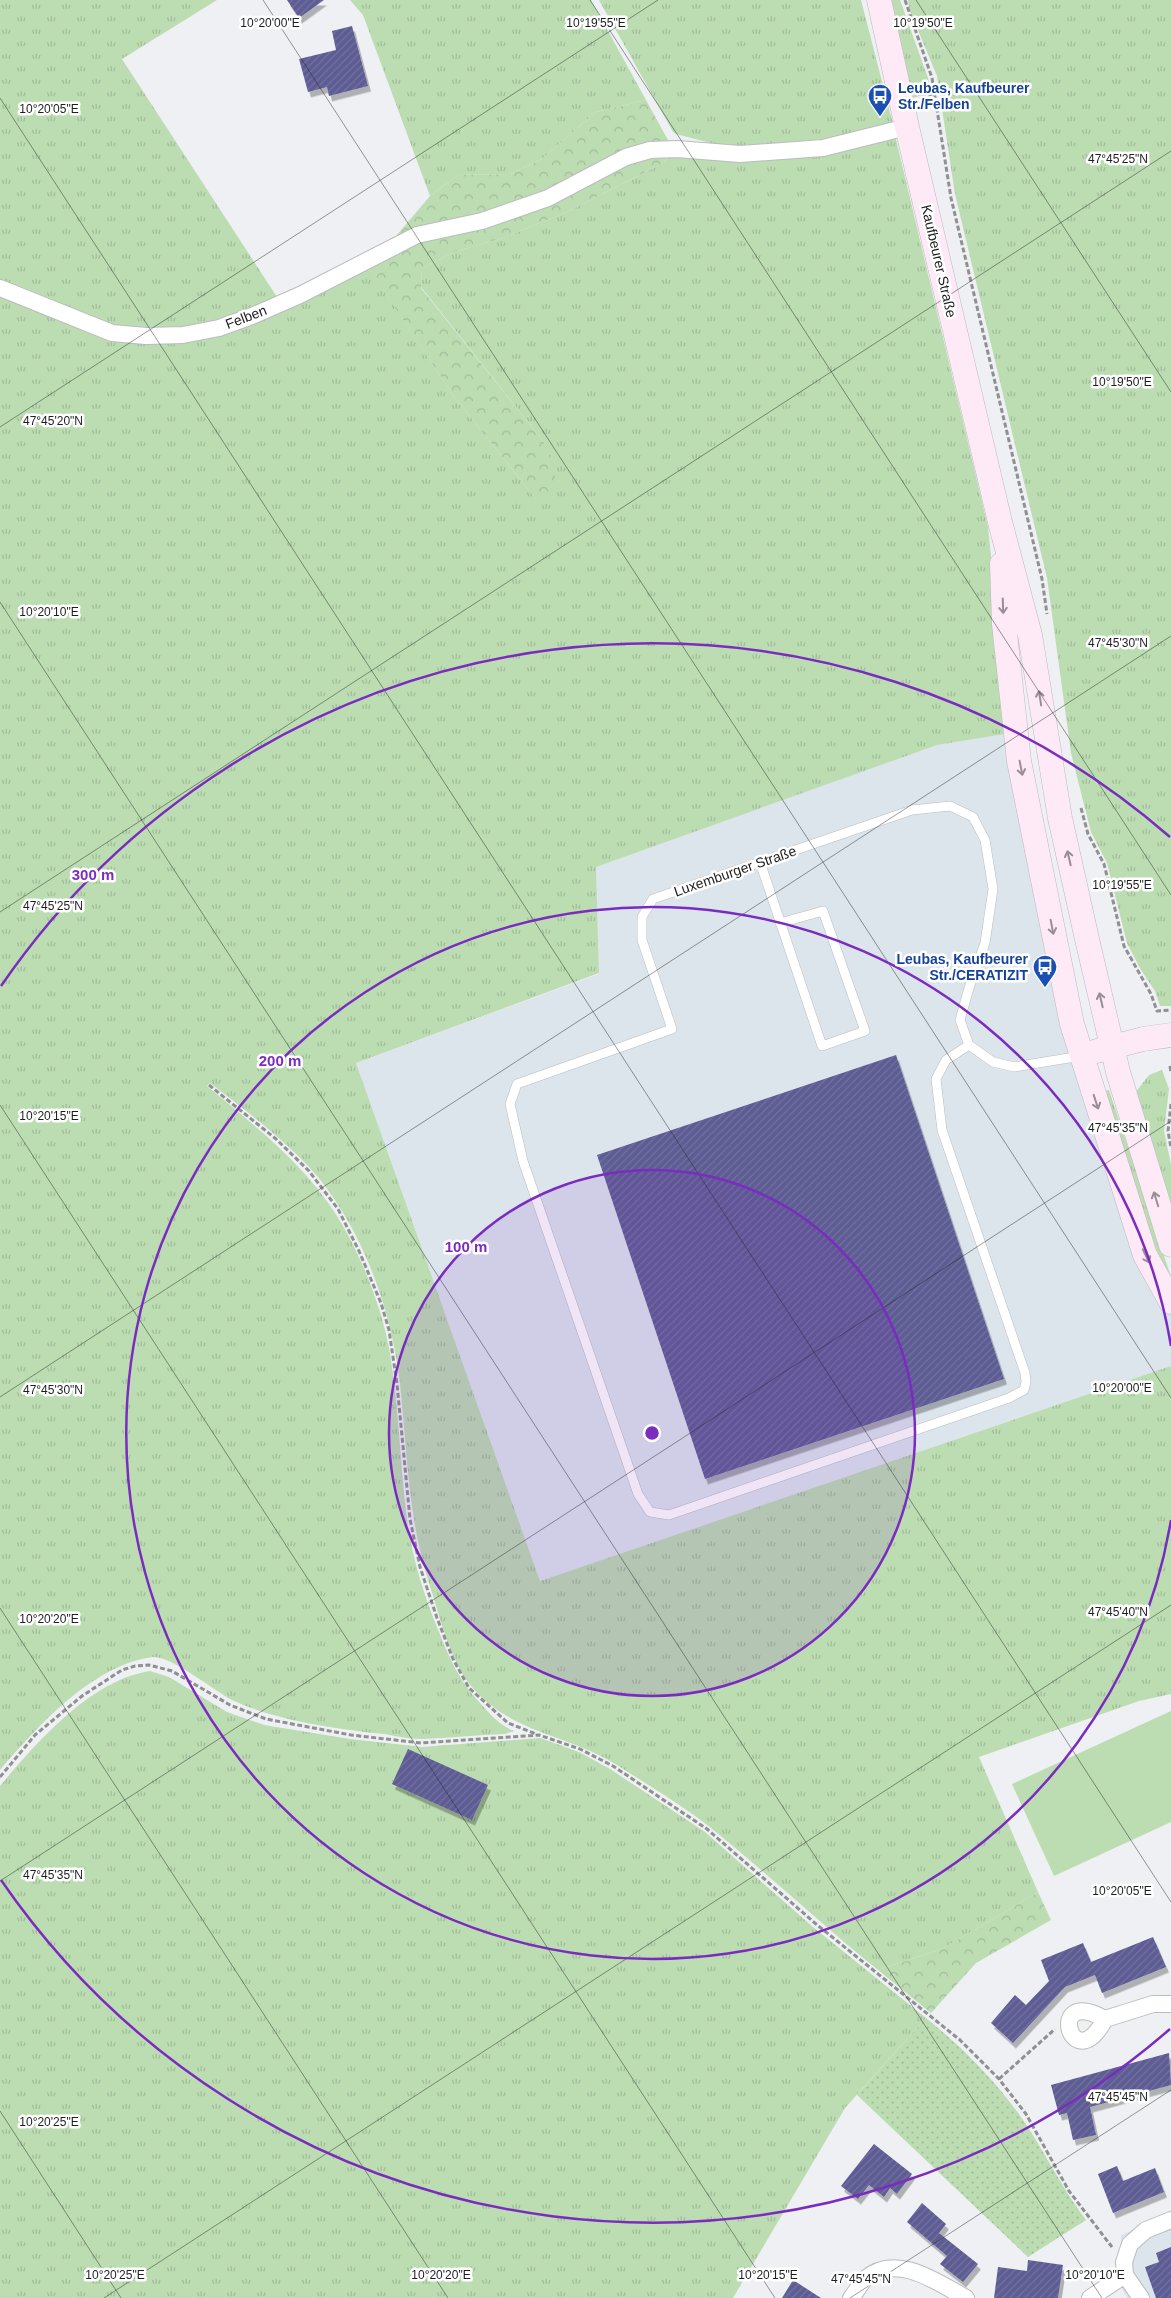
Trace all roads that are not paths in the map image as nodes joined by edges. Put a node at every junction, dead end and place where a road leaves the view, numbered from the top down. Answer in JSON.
{"nodes":[{"id":1,"x":879,"y":0,"type":"edge"},
{"id":2,"x":907,"y":127,"type":"junction"},
{"id":3,"x":0,"y":288,"type":"edge"},
{"id":4,"x":1000,"y":522,"type":"junction"},
{"id":5,"x":760,"y":862,"type":"junction"},
{"id":6,"x":780,"y":923,"type":"junction"},
{"id":7,"x":1171,"y":1035,"type":"edge"},
{"id":8,"x":969,"y":1045,"type":"junction"},
{"id":9,"x":1113,"y":1048,"type":"junction"},
{"id":10,"x":1081,"y":1056,"type":"junction"},
{"id":11,"x":1171,"y":1245,"type":"edge"},
{"id":12,"x":1171,"y":1302,"type":"edge"},
{"id":13,"x":1171,"y":2004,"type":"edge"},
{"id":14,"x":1105,"y":2019,"type":"junction"},
{"id":15,"x":1171,"y":2220,"type":"edge"},
{"id":16,"x":1124,"y":2268,"type":"junction"},
{"id":17,"x":851,"y":2298,"type":"edge"},
{"id":18,"x":966,"y":2298,"type":"edge"},
{"id":19,"x":1090,"y":2298,"type":"edge"},
{"id":20,"x":1141,"y":2298,"type":"edge"}],
"edges":[{"from":1,"to":2,"type":"main road","name":"Kaufbeurer Straße"},
{"from":2,"to":3,"type":"street","name":"Felben"},
{"from":2,"to":4,"type":"main road","name":"Kaufbeurer Straße"},
{"from":9,"to":4,"type":"main road","one_way":true},
{"from":4,"to":10,"type":"main road","one_way":true},
{"from":5,"to":6,"type":"lane"},
{"from":5,"to":8,"type":"lane","name":"Luxemburger Straße"},
{"from":5,"to":8,"type":"lane","name":"Luxemburger Straße"},
{"from":6,"to":6,"type":"lane"},
{"from":7,"to":9,"type":"main road"},
{"from":8,"to":10,"type":"lane"},
{"from":9,"to":10,"type":"main road"},
{"from":11,"to":9,"type":"main road","one_way":true},
{"from":10,"to":12,"type":"main road","one_way":true},
{"from":13,"to":14,"type":"street"},
{"from":14,"to":14,"type":"street"},
{"from":15,"to":16,"type":"street"},
{"from":16,"to":19,"type":"street"},
{"from":16,"to":20,"type":"street"},
{"from":17,"to":18,"type":"street"}]}
